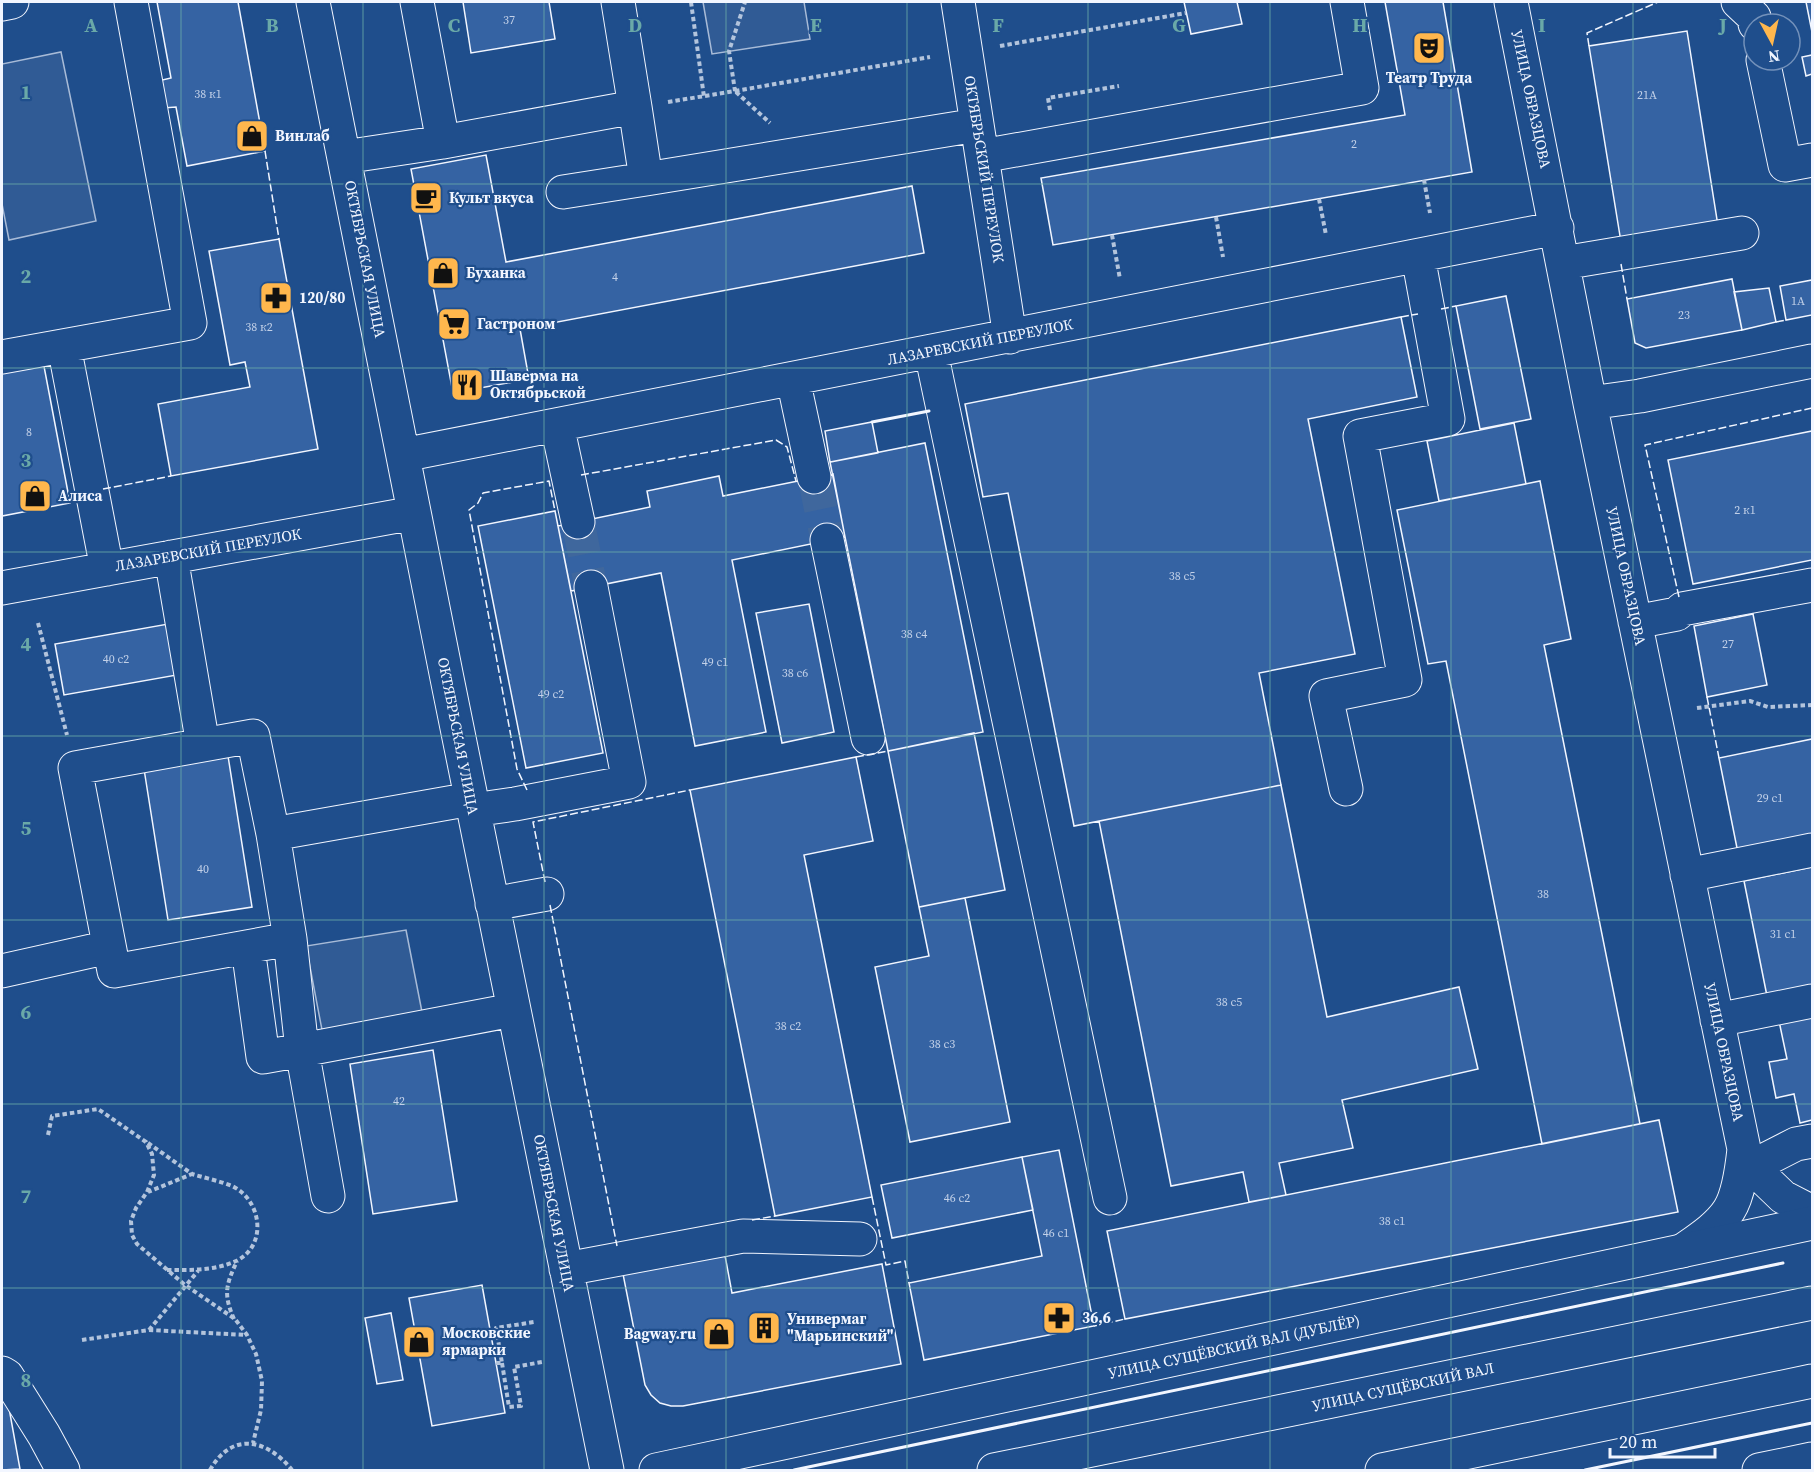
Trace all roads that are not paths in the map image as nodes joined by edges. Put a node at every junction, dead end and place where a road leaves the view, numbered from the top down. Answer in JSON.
{"nodes":[{"id":1,"x":12,"y":2,"type":"edge"},
{"id":2,"x":131,"y":2,"type":"edge"},
{"id":3,"x":313,"y":2,"type":"edge"},
{"id":4,"x":417,"y":2,"type":"edge"},
{"id":5,"x":618,"y":2,"type":"edge"},
{"id":6,"x":958,"y":2,"type":"edge"},
{"id":7,"x":1347,"y":2,"type":"edge"},
{"id":8,"x":1511,"y":2,"type":"edge"},
{"id":9,"x":1738,"y":2,"type":"edge"},
{"id":10,"x":2,"y":4,"type":"edge"},
{"id":11,"x":1749,"y":12,"type":"edge"},
{"id":12,"x":1766,"y":72,"type":"edge"},
{"id":13,"x":634,"y":107,"type":"junction"},
{"id":14,"x":979,"y":140,"type":"junction"},
{"id":15,"x":443,"y":142,"type":"junction"},
{"id":16,"x":344,"y":157,"type":"junction"},
{"id":17,"x":1812,"y":160,"type":"edge"},
{"id":18,"x":646,"y":179,"type":"junction"},
{"id":19,"x":562,"y":192,"type":"dead end"},
{"id":20,"x":1557,"y":228,"type":"junction"},
{"id":21,"x":1742,"y":233,"type":"dead end"},
{"id":22,"x":1418,"y":256,"type":"junction"},
{"id":23,"x":1563,"y":263,"type":"junction"},
{"id":24,"x":1010,"y":337,"type":"junction"},
{"id":25,"x":64,"y":346,"type":"junction"},
{"id":26,"x":931,"y":352,"type":"junction"},
{"id":27,"x":2,"y":357,"type":"edge"},
{"id":28,"x":1812,"y":361,"type":"edge"},
{"id":29,"x":793,"y":379,"type":"junction"},
{"id":30,"x":1590,"y":402,"type":"junction"},
{"id":31,"x":557,"y":425,"type":"junction"},
{"id":32,"x":404,"y":455,"type":"junction"},
{"id":33,"x":814,"y":477,"type":"tunnel mouth"},
{"id":34,"x":414,"y":513,"type":"junction"},
{"id":35,"x":578,"y":522,"type":"tunnel mouth"},
{"id":36,"x":827,"y":540,"type":"tunnel mouth"},
{"id":37,"x":171,"y":557,"type":"junction"},
{"id":38,"x":107,"y":569,"type":"junction"},
{"id":39,"x":1812,"y":585,"type":"edge"},
{"id":40,"x":591,"y":587,"type":"tunnel mouth"},
{"id":41,"x":2,"y":588,"type":"edge"},
{"id":42,"x":1635,"y":622,"type":"junction"},
{"id":43,"x":868,"y":738,"type":"dead end"},
{"id":44,"x":202,"y":745,"type":"junction"},
{"id":45,"x":1346,"y":789,"type":"dead end"},
{"id":46,"x":472,"y":805,"type":"junction"},
{"id":47,"x":273,"y":834,"type":"junction"},
{"id":48,"x":1812,"y":850,"type":"edge"},
{"id":49,"x":1687,"y":875,"type":"junction"},
{"id":50,"x":547,"y":894,"type":"dead end"},
{"id":51,"x":492,"y":904,"type":"junction"},
{"id":52,"x":290,"y":939,"type":"junction"},
{"id":53,"x":109,"y":947,"type":"junction"},
{"id":54,"x":248,"y":948,"type":"junction"},
{"id":55,"x":2,"y":971,"type":"edge"},
{"id":56,"x":1812,"y":1001,"type":"edge"},
{"id":57,"x":513,"y":1010,"type":"junction"},
{"id":58,"x":1717,"y":1020,"type":"junction"},
{"id":59,"x":302,"y":1050,"type":"junction"},
{"id":60,"x":1812,"y":1142,"type":"edge"},
{"id":61,"x":1748,"y":1158,"type":"junction"},
{"id":62,"x":328,"y":1196,"type":"dead end"},
{"id":63,"x":1110,"y":1198,"type":"dead end"},
{"id":64,"x":1812,"y":1212,"type":"edge"},
{"id":65,"x":1812,"y":1223,"type":"edge"},
{"id":66,"x":860,"y":1239,"type":"dead end"},
{"id":67,"x":1682,"y":1251,"type":"junction"},
{"id":68,"x":566,"y":1269,"type":"junction"},
{"id":69,"x":1812,"y":1303,"type":"edge"},
{"id":70,"x":2,"y":1373,"type":"edge"},
{"id":71,"x":1812,"y":1381,"type":"edge"},
{"id":72,"x":1812,"y":1459,"type":"edge"},
{"id":73,"x":63,"y":1470,"type":"edge"},
{"id":74,"x":607,"y":1470,"type":"edge"},
{"id":75,"x":656,"y":1470,"type":"edge"},
{"id":76,"x":994,"y":1470,"type":"edge"},
{"id":77,"x":1382,"y":1470,"type":"edge"},
{"id":78,"x":1759,"y":1470,"type":"edge"}],
"edges":[{"from":1,"to":10,"type":"street"},
{"from":2,"to":25,"type":"street"},
{"from":3,"to":16,"type":"street","name":"ОКТЯБРЬСКАЯ УЛИЦА"},
{"from":4,"to":15,"type":"street"},
{"from":5,"to":13,"type":"street"},
{"from":6,"to":14,"type":"street","name":"ОКТЯБРЬСКИЙ ПЕРЕУЛОК"},
{"from":7,"to":14,"type":"street"},
{"from":8,"to":20,"type":"street","name":"УЛИЦА ОБРАЗЦОВА"},
{"from":9,"to":11,"type":"street"},
{"from":12,"to":17,"type":"street"},
{"from":13,"to":15,"type":"street"},
{"from":13,"to":18,"type":"street"},
{"from":14,"to":18,"type":"street"},
{"from":14,"to":24,"type":"street","name":"ОКТЯБРЬСКИЙ ПЕРЕУЛОК"},
{"from":15,"to":16,"type":"street"},
{"from":16,"to":32,"type":"street","name":"ОКТЯБРЬСКАЯ УЛИЦА"},
{"from":18,"to":19,"type":"street"},
{"from":20,"to":22,"type":"street","name":"ЛАЗАРЕВСКИЙ ПЕРЕУЛОК"},
{"from":20,"to":23,"type":"street","name":"УЛИЦА ОБРАЗЦОВА"},
{"from":21,"to":23,"type":"street"},
{"from":22,"to":24,"type":"street","name":"ЛАЗАРЕВСКИЙ ПЕРЕУЛОК"},
{"from":22,"to":45,"type":"street"},
{"from":23,"to":30,"type":"street","name":"УЛИЦА ОБРАЗЦОВА"},
{"from":24,"to":26,"type":"street","name":"ЛАЗАРЕВСКИЙ ПЕРЕУЛОК"},
{"from":25,"to":27,"type":"street"},
{"from":25,"to":38,"type":"street"},
{"from":26,"to":29,"type":"street","name":"ЛАЗАРЕВСКИЙ ПЕРЕУЛОК"},
{"from":26,"to":63,"type":"street"},
{"from":28,"to":30,"type":"street"},
{"from":29,"to":31,"type":"street","name":"ЛАЗАРЕВСКИЙ ПЕРЕУЛОК"},
{"from":29,"to":33,"type":"street"},
{"from":30,"to":42,"type":"street","name":"УЛИЦА ОБРАЗЦОВА"},
{"from":31,"to":32,"type":"street","name":"ЛАЗАРЕВСКИЙ ПЕРЕУЛОК"},
{"from":31,"to":35,"type":"street"},
{"from":32,"to":34,"type":"street","name":"ОКТЯБРЬСКАЯ УЛИЦА"},
{"from":34,"to":37,"type":"street","name":"ЛАЗАРЕВСКИЙ ПЕРЕУЛОК"},
{"from":34,"to":46,"type":"street","name":"ОКТЯБРЬСКАЯ УЛИЦА"},
{"from":36,"to":43,"type":"street"},
{"from":37,"to":38,"type":"street","name":"ЛАЗАРЕВСКИЙ ПЕРЕУЛОК"},
{"from":37,"to":44,"type":"street"},
{"from":38,"to":41,"type":"street","name":"ЛАЗАРЕВСКИЙ ПЕРЕУЛОК"},
{"from":39,"to":42,"type":"street"},
{"from":40,"to":46,"type":"street"},
{"from":42,"to":49,"type":"street","name":"УЛИЦА ОБРАЗЦОВА"},
{"from":44,"to":47,"type":"street"},
{"from":44,"to":53,"type":"street"},
{"from":46,"to":47,"type":"street"},
{"from":46,"to":51,"type":"street","name":"ОКТЯБРЬСКАЯ УЛИЦА"},
{"from":47,"to":52,"type":"street"},
{"from":48,"to":49,"type":"street"},
{"from":49,"to":58,"type":"street","name":"УЛИЦА ОБРАЗЦОВА"},
{"from":50,"to":51,"type":"street"},
{"from":51,"to":57,"type":"street","name":"ОКТЯБРЬСКАЯ УЛИЦА"},
{"from":52,"to":54,"type":"street"},
{"from":52,"to":59,"type":"street"},
{"from":53,"to":54,"type":"street"},
{"from":53,"to":55,"type":"street"},
{"from":54,"to":59,"type":"street"},
{"from":56,"to":58,"type":"street"},
{"from":57,"to":59,"type":"street"},
{"from":57,"to":68,"type":"street","name":"ОКТЯБРЬСКАЯ УЛИЦА"},
{"from":58,"to":61,"type":"street","name":"УЛИЦА ОБРАЗЦОВА"},
{"from":59,"to":62,"type":"street"},
{"from":60,"to":61,"type":"street"},
{"from":61,"to":64,"type":"street"},
{"from":61,"to":67,"type":"street","name":"УЛИЦА ОБРАЗЦОВА"},
{"from":65,"to":67,"type":"street","name":"УЛИЦА СУЩЁВСКИЙ ВАЛ (ДУБЛЁР)"},
{"from":66,"to":68,"type":"street"},
{"from":67,"to":75,"type":"street","name":"УЛИЦА СУЩЁВСКИЙ ВАЛ (ДУБЛЁР)"},
{"from":68,"to":74,"type":"street","name":"ОКТЯБРЬСКАЯ УЛИЦА"},
{"from":69,"to":76,"type":"street","name":"УЛИЦА СУЩЁВСКИЙ ВАЛ"},
{"from":70,"to":73,"type":"street"},
{"from":71,"to":77,"type":"street"},
{"from":72,"to":78,"type":"street"}]}
